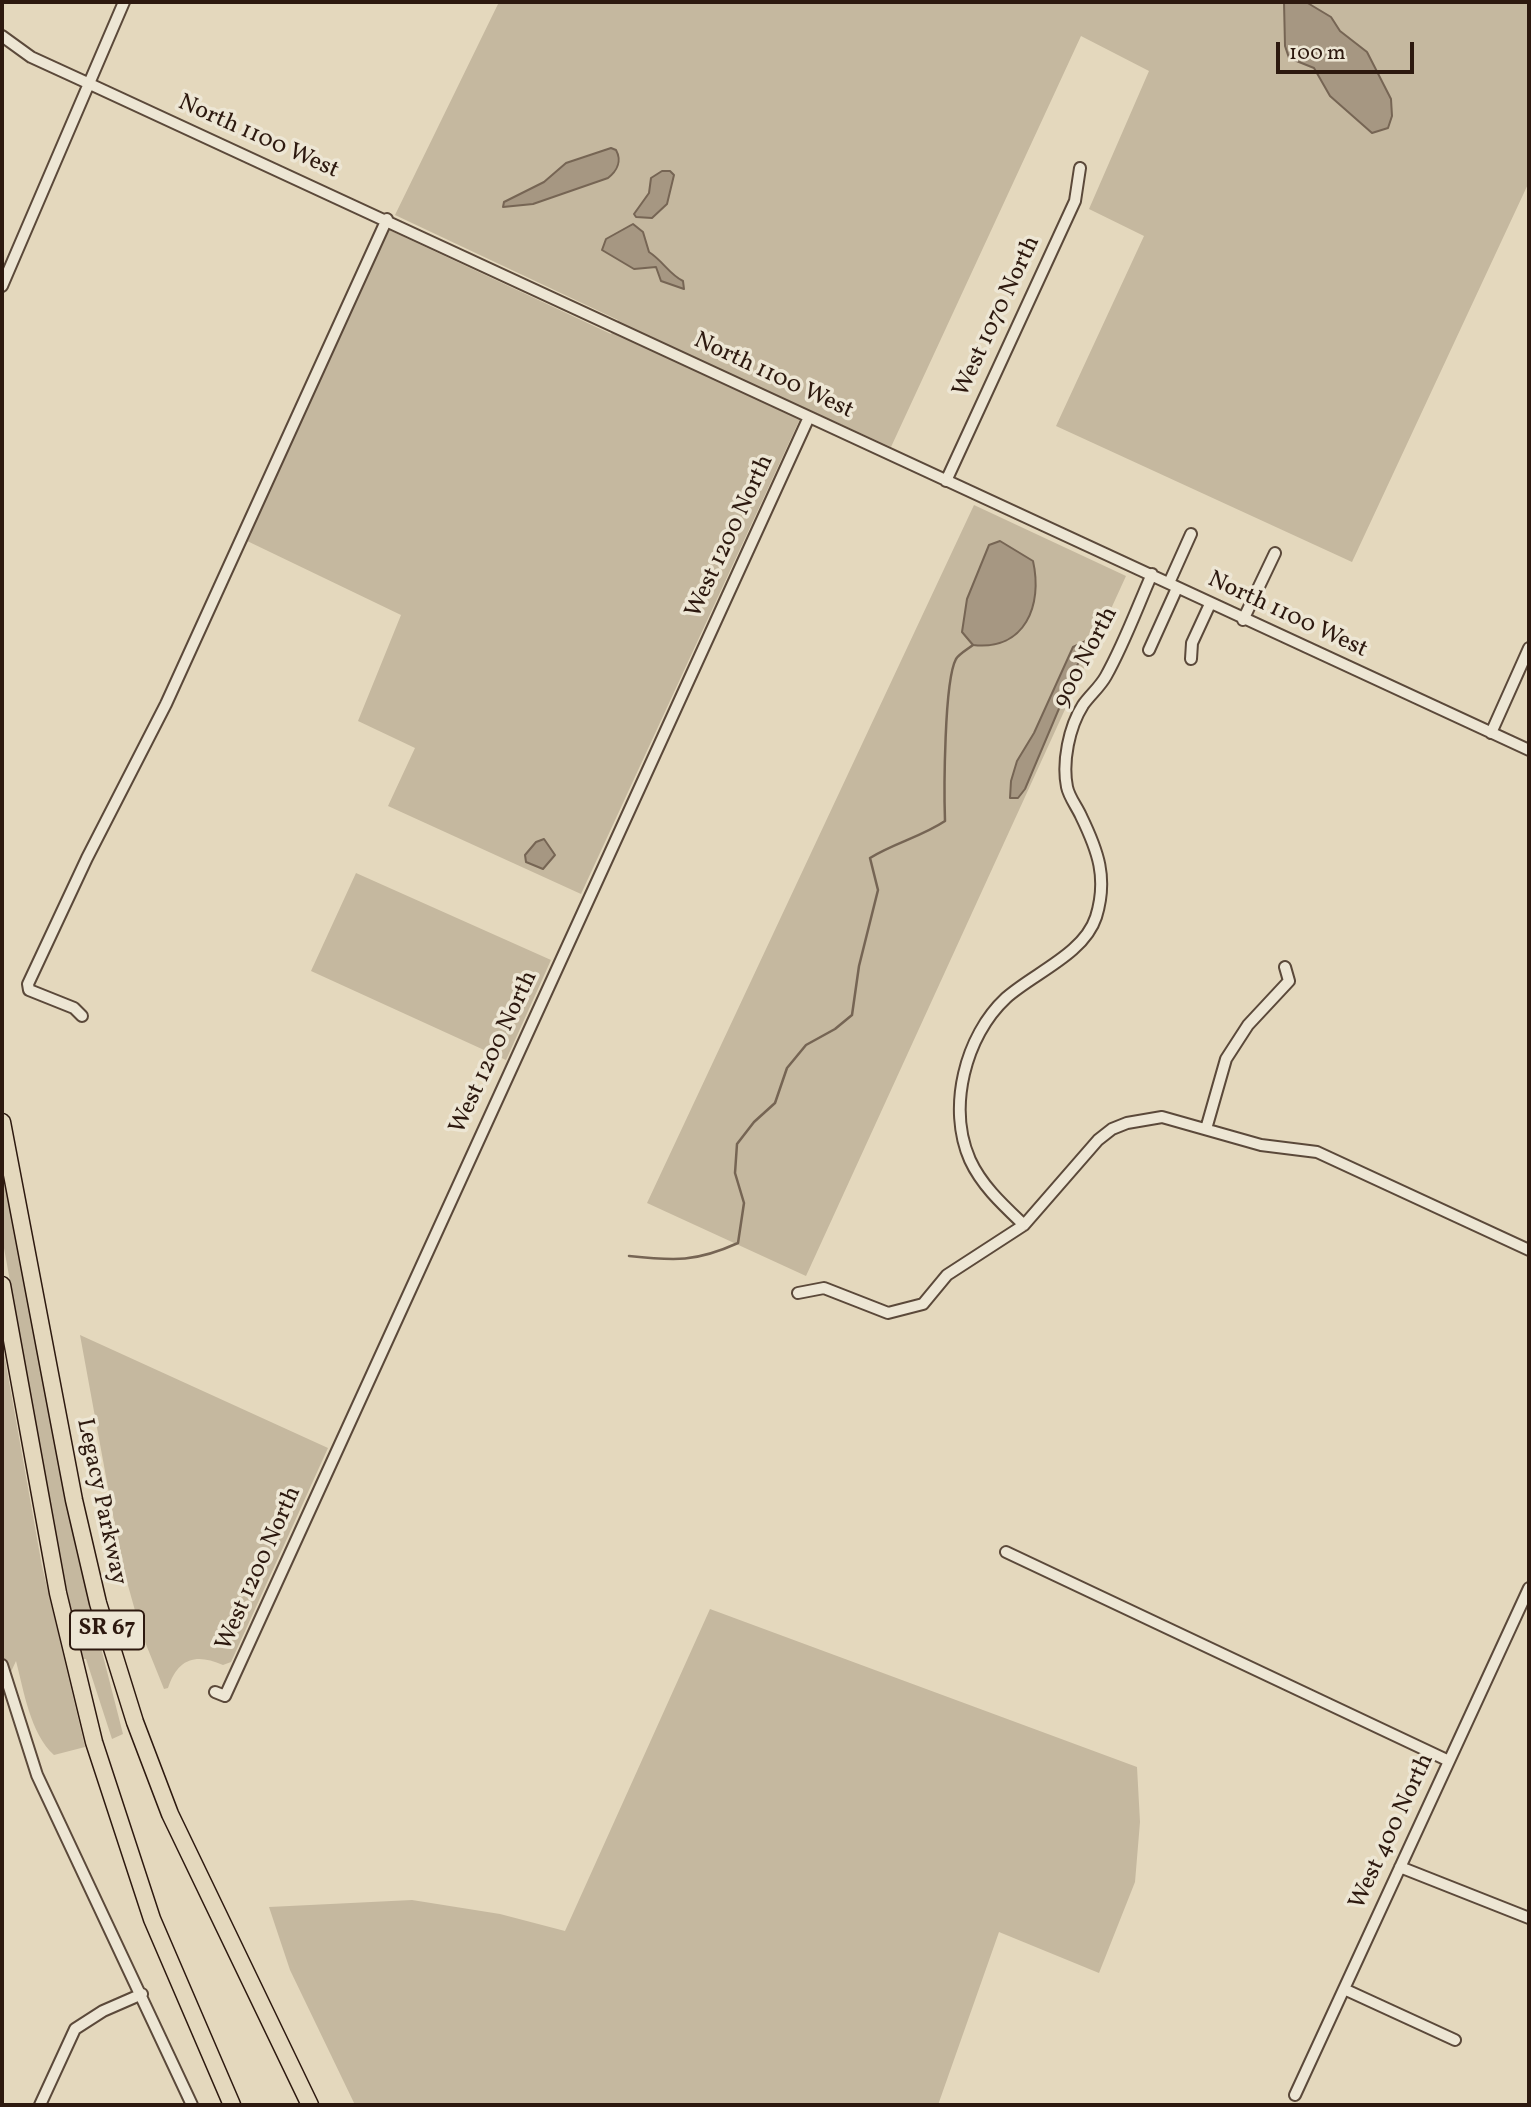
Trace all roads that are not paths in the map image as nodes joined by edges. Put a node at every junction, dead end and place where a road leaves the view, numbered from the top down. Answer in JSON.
{"nodes":[{"id":1,"x":124,"y":2,"type":"edge"},
{"id":2,"x":2,"y":36,"type":"edge"},
{"id":3,"x":88,"y":83,"type":"junction"},
{"id":4,"x":1080,"y":169,"type":"dead end"},
{"id":5,"x":387,"y":219,"type":"junction"},
{"id":6,"x":2,"y":286,"type":"edge"},
{"id":7,"x":809,"y":417,"type":"junction"},
{"id":8,"x":946,"y":481,"type":"junction"},
{"id":9,"x":1191,"y":534,"type":"dead end"},
{"id":10,"x":1275,"y":554,"type":"dead end"},
{"id":11,"x":1152,"y":574,"type":"junction"},
{"id":12,"x":1173,"y":585,"type":"junction"},
{"id":13,"x":1210,"y":604,"type":"junction"},
{"id":14,"x":1243,"y":620,"type":"junction"},
{"id":15,"x":1529,"y":648,"type":"edge"},
{"id":16,"x":1149,"y":650,"type":"dead end"},
{"id":17,"x":1191,"y":659,"type":"dead end"},
{"id":18,"x":1491,"y":733,"type":"junction"},
{"id":19,"x":1529,"y":750,"type":"edge"},
{"id":20,"x":1285,"y":967,"type":"dead end"},
{"id":21,"x":82,"y":1016,"type":"dead end"},
{"id":22,"x":2,"y":1122,"type":"edge"},
{"id":23,"x":1206,"y":1129,"type":"junction"},
{"id":24,"x":1024,"y":1225,"type":"junction"},
{"id":25,"x":1529,"y":1251,"type":"edge"},
{"id":26,"x":2,"y":1285,"type":"edge"},
{"id":27,"x":798,"y":1293,"type":"dead end"},
{"id":28,"x":1006,"y":1552,"type":"dead end"},
{"id":29,"x":1529,"y":1588,"type":"edge"},
{"id":30,"x":2,"y":1665,"type":"edge"},
{"id":31,"x":215,"y":1692,"type":"dead end"},
{"id":32,"x":1449,"y":1761,"type":"junction"},
{"id":33,"x":1400,"y":1867,"type":"junction"},
{"id":34,"x":1529,"y":1918,"type":"edge"},
{"id":35,"x":1344,"y":1989,"type":"junction"},
{"id":36,"x":142,"y":1994,"type":"junction"},
{"id":37,"x":1455,"y":2040,"type":"dead end"},
{"id":38,"x":1295,"y":2095,"type":"dead end"},
{"id":39,"x":40,"y":2105,"type":"edge"},
{"id":40,"x":192,"y":2105,"type":"edge"},
{"id":41,"x":232,"y":2105,"type":"edge"},
{"id":42,"x":310,"y":2105,"type":"edge"}],
"edges":[{"from":1,"to":3,"type":"street"},
{"from":2,"to":3,"type":"street","name":"North 1100 West"},
{"from":3,"to":5,"type":"street","name":"North 1100 West"},
{"from":3,"to":6,"type":"street"},
{"from":4,"to":8,"type":"street","name":"West 1070 North"},
{"from":5,"to":7,"type":"street","name":"North 1100 West"},
{"from":5,"to":21,"type":"street"},
{"from":7,"to":8,"type":"street","name":"North 1100 West"},
{"from":7,"to":31,"type":"street","name":"West 1200 North"},
{"from":8,"to":11,"type":"street","name":"North 1100 West"},
{"from":9,"to":12,"type":"street"},
{"from":10,"to":14,"type":"street"},
{"from":11,"to":12,"type":"street","name":"North 1100 West"},
{"from":11,"to":24,"type":"street","name":"900 North"},
{"from":12,"to":13,"type":"street","name":"North 1100 West"},
{"from":12,"to":16,"type":"street"},
{"from":13,"to":14,"type":"street","name":"North 1100 West"},
{"from":13,"to":17,"type":"street"},
{"from":14,"to":18,"type":"street","name":"North 1100 West"},
{"from":15,"to":18,"type":"street"},
{"from":18,"to":19,"type":"street","name":"North 1100 West"},
{"from":20,"to":23,"type":"street"},
{"from":22,"to":42,"type":"highway","name":"Legacy Parkway","number":"SR 67"},
{"from":23,"to":24,"type":"street"},
{"from":23,"to":25,"type":"street"},
{"from":24,"to":27,"type":"street"},
{"from":26,"to":41,"type":"highway","number":"SR 67"},
{"from":28,"to":32,"type":"street"},
{"from":29,"to":32,"type":"street","name":"West 400 North"},
{"from":30,"to":36,"type":"street"},
{"from":32,"to":33,"type":"street","name":"West 400 North"},
{"from":33,"to":34,"type":"street"},
{"from":33,"to":35,"type":"street","name":"West 400 North"},
{"from":35,"to":37,"type":"street"},
{"from":35,"to":38,"type":"street","name":"West 400 North"},
{"from":36,"to":39,"type":"street"},
{"from":36,"to":40,"type":"street"}]}
